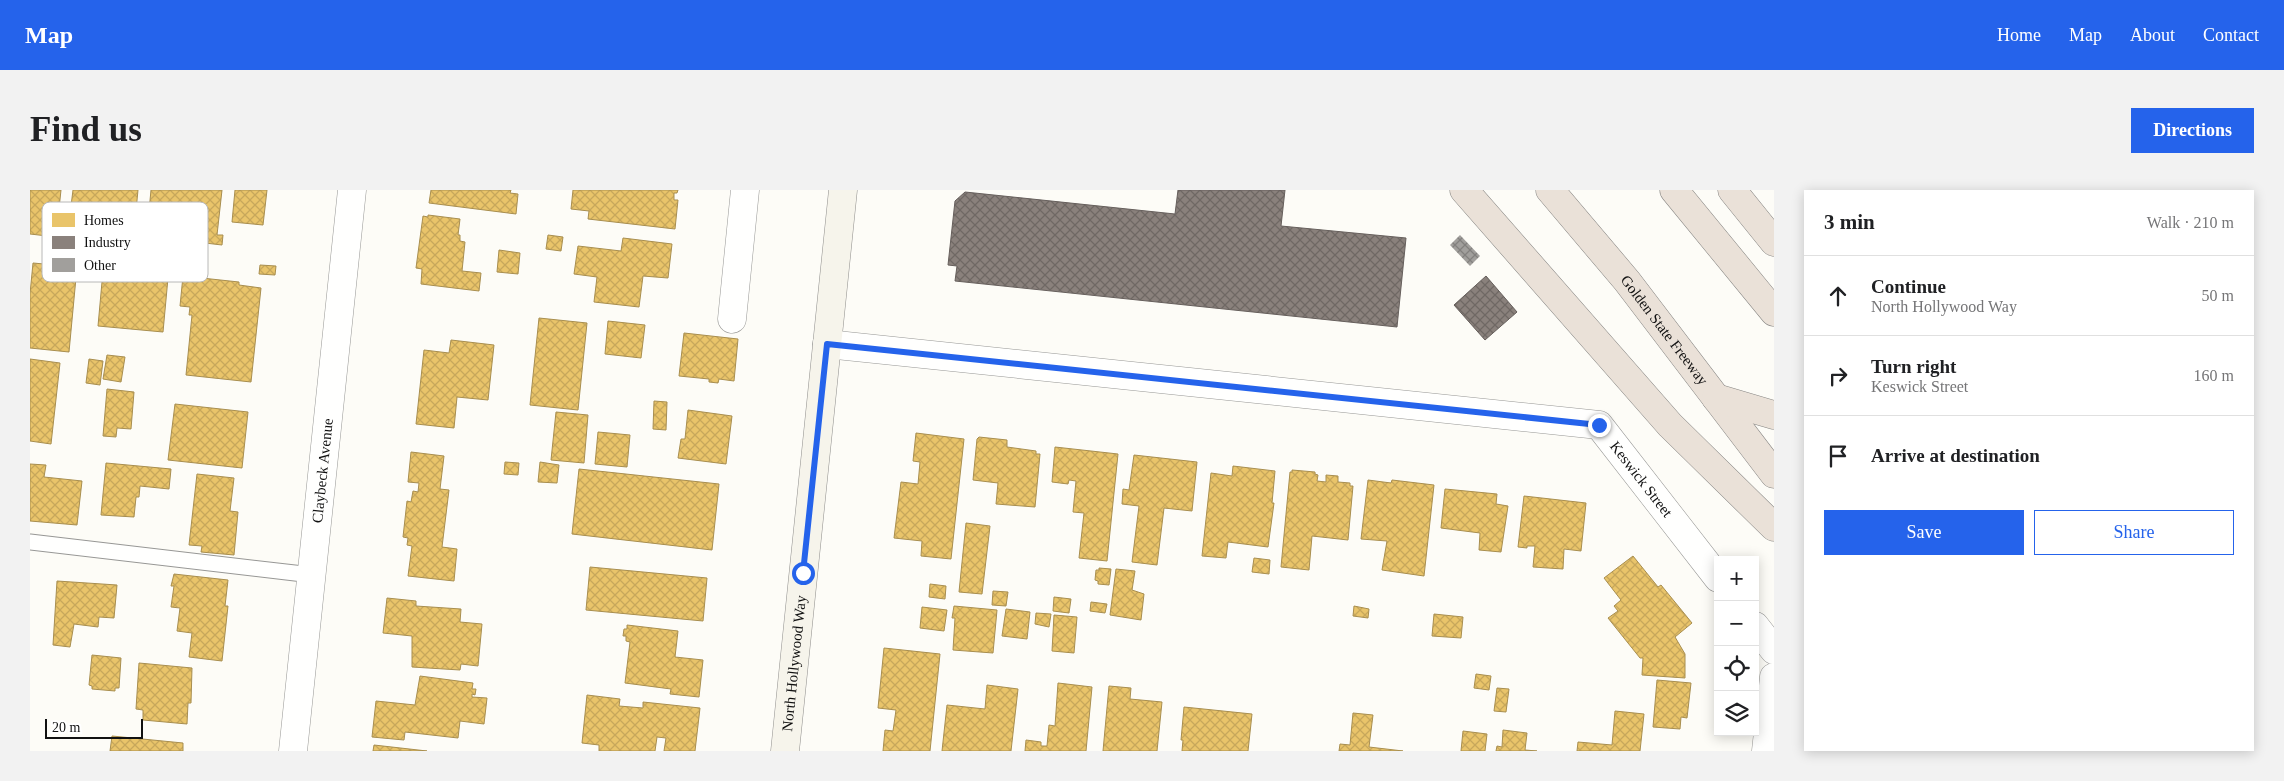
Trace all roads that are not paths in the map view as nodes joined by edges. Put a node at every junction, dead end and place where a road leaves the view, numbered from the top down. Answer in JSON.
{"nodes":[{"id":1,"x":352,"y":190,"type":"edge"},
{"id":2,"x":745,"y":190,"type":"edge"},
{"id":3,"x":843,"y":190,"type":"edge"},
{"id":4,"x":1464,"y":190,"type":"edge"},
{"id":5,"x":1550,"y":190,"type":"edge"},
{"id":6,"x":1674,"y":190,"type":"edge"},
{"id":7,"x":1732,"y":190,"type":"edge"},
{"id":8,"x":1774,"y":242,"type":"edge"},
{"id":9,"x":1774,"y":312,"type":"edge"},
{"id":10,"x":732,"y":319,"type":"dead end"},
{"id":11,"x":827,"y":344,"type":"junction"},
{"id":12,"x":1716,"y":398,"type":"junction"},
{"id":13,"x":1774,"y":414,"type":"edge"},
{"id":14,"x":1774,"y":474,"type":"edge"},
{"id":15,"x":1774,"y":527,"type":"edge"},
{"id":16,"x":30,"y":542,"type":"edge"},
{"id":17,"x":1714,"y":573,"type":"edge"},
{"id":18,"x":312,"y":575,"type":"junction"},
{"id":19,"x":1759,"y":631,"type":"edge"},
{"id":20,"x":1774,"y":650,"type":"edge"},
{"id":21,"x":1774,"y":677,"type":"edge"},
{"id":22,"x":294,"y":751,"type":"edge"},
{"id":23,"x":785,"y":751,"type":"edge"},
{"id":24,"x":1766,"y":751,"type":"edge"}],
"edges":[{"from":1,"to":18,"type":"street","name":"Claybeck Avenue"},
{"from":2,"to":10,"type":"street"},
{"from":3,"to":11,"type":"main road","name":"North Hollywood Way"},
{"from":4,"to":15,"type":"highway"},
{"from":5,"to":12,"type":"highway","name":"Golden State Freeway"},
{"from":6,"to":9,"type":"highway"},
{"from":7,"to":8,"type":"highway"},
{"from":11,"to":17,"type":"street","name":"Keswick Street"},
{"from":11,"to":23,"type":"main road","name":"North Hollywood Way"},
{"from":12,"to":13,"type":"highway"},
{"from":12,"to":14,"type":"highway","name":"Golden State Freeway"},
{"from":16,"to":18,"type":"lane"},
{"from":18,"to":22,"type":"street","name":"Claybeck Avenue"},
{"from":19,"to":20,"type":"street"},
{"from":21,"to":24,"type":"street"}]}
